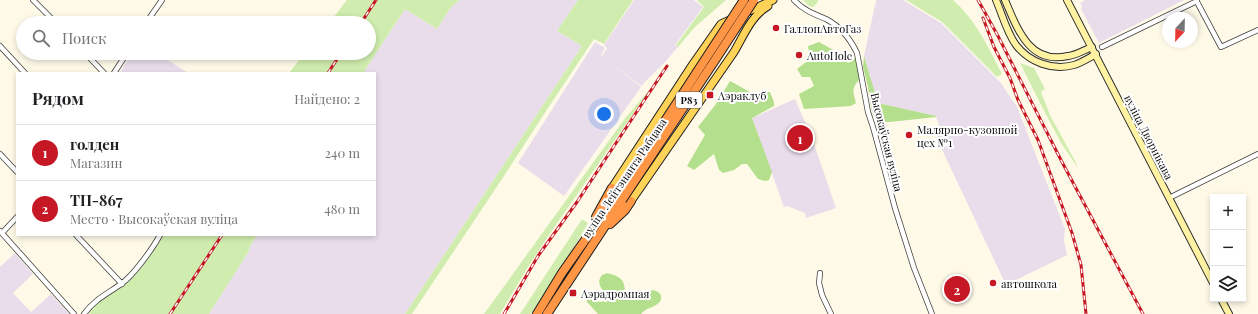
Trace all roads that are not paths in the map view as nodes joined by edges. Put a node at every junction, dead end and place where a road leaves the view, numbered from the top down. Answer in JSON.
{"nodes":[{"id":1,"x":33,"y":0,"type":"edge"},
{"id":2,"x":162,"y":0,"type":"edge"},
{"id":3,"x":744,"y":0,"type":"edge"},
{"id":4,"x":754,"y":0,"type":"edge"},
{"id":5,"x":773,"y":0,"type":"edge"},
{"id":6,"x":778,"y":0,"type":"edge"},
{"id":7,"x":794,"y":0,"type":"edge"},
{"id":8,"x":996,"y":0,"type":"edge"},
{"id":9,"x":1005,"y":0,"type":"edge"},
{"id":10,"x":1067,"y":0,"type":"edge"},
{"id":11,"x":1196,"y":0,"type":"edge"},
{"id":12,"x":49,"y":16,"type":"edge"},
{"id":13,"x":151,"y":16,"type":"edge"},
{"id":14,"x":1258,"y":30,"type":"edge"},
{"id":15,"x":711,"y":37,"type":"junction"},
{"id":16,"x":0,"y":46,"type":"edge"},
{"id":17,"x":1092,"y":47,"type":"junction"},
{"id":18,"x":1102,"y":47,"type":"dead end"},
{"id":19,"x":734,"y":52,"type":"junction"},
{"id":20,"x":1096,"y":54,"type":"junction"},
{"id":21,"x":92,"y":60,"type":"edge"},
{"id":22,"x":122,"y":60,"type":"edge"},
{"id":23,"x":693,"y":64,"type":"junction"},
{"id":24,"x":24,"y":72,"type":"edge"},
{"id":25,"x":103,"y":72,"type":"edge"},
{"id":26,"x":115,"y":72,"type":"edge"},
{"id":27,"x":714,"y":79,"type":"junction"},
{"id":28,"x":0,"y":154,"type":"edge"},
{"id":29,"x":1258,"y":154,"type":"edge"},
{"id":30,"x":16,"y":171,"type":"edge"},
{"id":31,"x":612,"y":188,"type":"joint"},
{"id":32,"x":619,"y":198,"type":"junction"},
{"id":33,"x":1169,"y":198,"type":"junction"},
{"id":34,"x":631,"y":201,"type":"joint"},
{"id":35,"x":16,"y":218,"type":"edge"},
{"id":36,"x":1,"y":232,"type":"edge"},
{"id":37,"x":599,"y":234,"type":"junction"},
{"id":38,"x":77,"y":236,"type":"edge"},
{"id":39,"x":159,"y":236,"type":"edge"},
{"id":40,"x":585,"y":239,"type":"junction"},
{"id":41,"x":820,"y":273,"type":"dead end"},
{"id":42,"x":1210,"y":277,"type":"edge"},
{"id":43,"x":122,"y":284,"type":"junction"},
{"id":44,"x":1223,"y":302,"type":"edge"},
{"id":45,"x":74,"y":314,"type":"edge"},
{"id":46,"x":80,"y":314,"type":"edge"},
{"id":47,"x":84,"y":314,"type":"edge"},
{"id":48,"x":537,"y":314,"type":"edge"},
{"id":49,"x":547,"y":314,"type":"edge"},
{"id":50,"x":831,"y":314,"type":"edge"},
{"id":51,"x":932,"y":314,"type":"edge"},
{"id":52,"x":1229,"y":314,"type":"edge"}],
"edges":[{"from":1,"to":12,"type":"street"},
{"from":2,"to":13,"type":"street"},
{"from":3,"to":32,"type":"highway","name":"вуліца Лейтэнанта Рабцава","number":"Р83","bridge":true},
{"from":4,"to":32,"type":"highway","name":"вуліца Лейтэнанта Рабцава","number":"Р83","bridge":true},
{"from":5,"to":15,"type":"main road","name":"вуліца Лейтэнанта Рабцава"},
{"from":6,"to":19,"type":"main road","name":"вуліца Лейтэнанта Рабцава"},
{"from":7,"to":51,"type":"street","name":"Высокаўская вуліца"},
{"from":8,"to":20,"type":"main road"},
{"from":9,"to":17,"type":"main road"},
{"from":10,"to":17,"type":"main road","name":"вуліца Дворнікава"},
{"from":11,"to":14,"type":"street"},
{"from":11,"to":18,"type":"street"},
{"from":15,"to":19,"type":"main road"},
{"from":15,"to":23,"type":"main road","name":"вуліца Лейтэнанта Рабцава"},
{"from":16,"to":24,"type":"street"},
{"from":17,"to":20,"type":"main road","name":"вуліца Дворнікава"},
{"from":19,"to":27,"type":"main road","name":"вуліца Лейтэнанта Рабцава"},
{"from":20,"to":33,"type":"main road","name":"вуліца Дворнікава"},
{"from":21,"to":25,"type":"street"},
{"from":22,"to":26,"type":"street"},
{"from":23,"to":27,"type":"main road"},
{"from":23,"to":31,"type":"main road","name":"вуліца Лейтэнанта Рабцава"},
{"from":27,"to":34,"type":"main road","name":"вуліца Лейтэнанта Рабцава"},
{"from":28,"to":30,"type":"street"},
{"from":29,"to":33,"type":"street"},
{"from":31,"to":40,"type":"highway"},
{"from":32,"to":37,"type":"highway","name":"вуліца Лейтэнанта Рабцава","number":"Р83"},
{"from":32,"to":40,"type":"highway","name":"вуліца Лейтэнанта Рабцава","number":"Р83"},
{"from":33,"to":42,"type":"main road","name":"вуліца Дворнікава"},
{"from":34,"to":37,"type":"highway"},
{"from":35,"to":36,"type":"street"},
{"from":36,"to":45,"type":"street"},
{"from":37,"to":49,"type":"highway","name":"вуліца Лейтэнанта Рабцава","number":"Р83"},
{"from":38,"to":43,"type":"street"},
{"from":39,"to":43,"type":"street"},
{"from":40,"to":48,"type":"highway","name":"вуліца Лейтэнанта Рабцава","number":"Р83"},
{"from":41,"to":50,"type":"street"},
{"from":43,"to":47,"type":"street"},
{"from":44,"to":52,"type":"main road"},
{"from":46,"to":47,"type":"street"}]}
